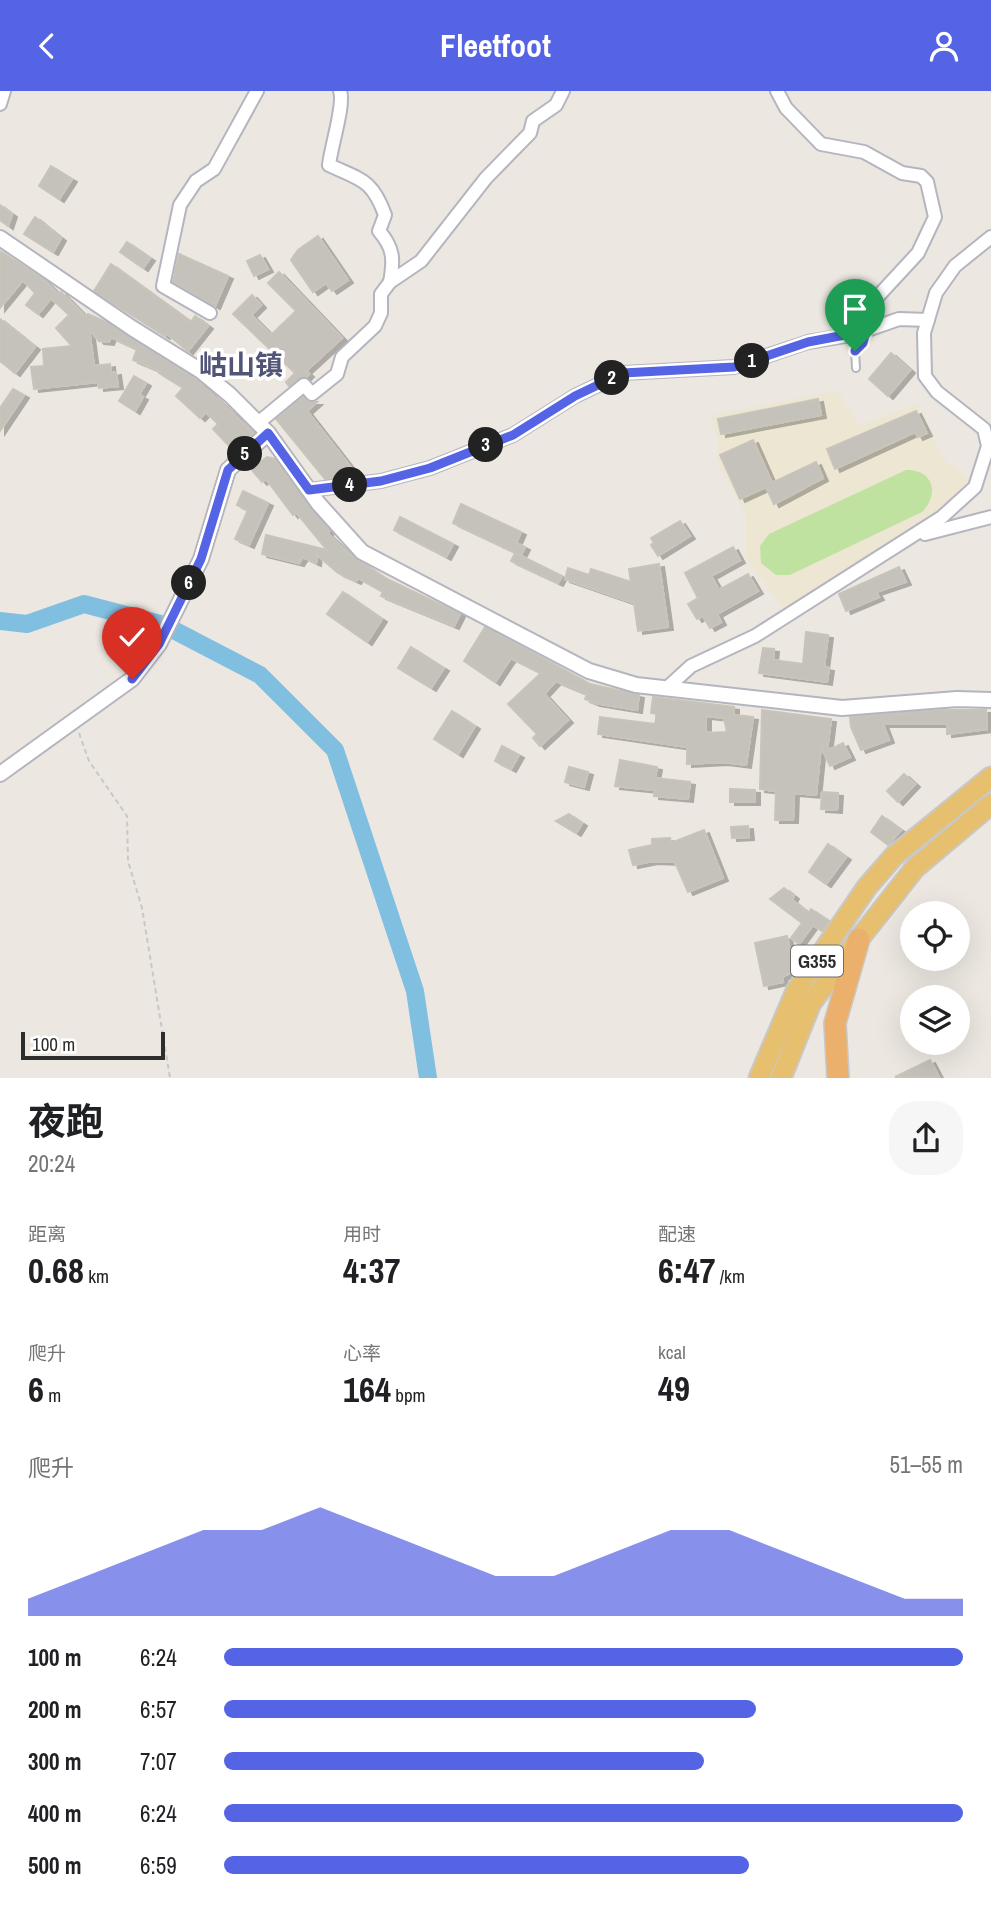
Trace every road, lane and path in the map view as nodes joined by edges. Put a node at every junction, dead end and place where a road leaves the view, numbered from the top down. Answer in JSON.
{"nodes":[{"id":1,"x":4,"y":91,"type":"edge"},
{"id":2,"x":257,"y":91,"type":"edge"},
{"id":3,"x":340,"y":91,"type":"edge"},
{"id":4,"x":563,"y":91,"type":"edge"},
{"id":5,"x":777,"y":91,"type":"edge"},
{"id":6,"x":0,"y":104,"type":"edge"},
{"id":7,"x":991,"y":237,"type":"edge"},
{"id":8,"x":0,"y":238,"type":"edge"},
{"id":9,"x":390,"y":282,"type":"junction"},
{"id":10,"x":210,"y":313,"type":"dead end"},
{"id":11,"x":928,"y":320,"type":"junction"},
{"id":12,"x":861,"y":333,"type":"junction"},
{"id":13,"x":856,"y":367,"type":"dead end"},
{"id":14,"x":263,"y":428,"type":"junction"},
{"id":15,"x":309,"y":490,"type":"junction"},
{"id":16,"x":991,"y":517,"type":"edge"},
{"id":17,"x":904,"y":540,"type":"junction"},
{"id":18,"x":667,"y":688,"type":"junction"},
{"id":19,"x":991,"y":700,"type":"edge"},
{"id":20,"x":75,"y":722,"type":"junction"},
{"id":21,"x":0,"y":773,"type":"edge"},
{"id":22,"x":991,"y":777,"type":"edge"},
{"id":23,"x":991,"y":804,"type":"edge"},
{"id":24,"x":859,"y":939,"type":"junction"},
{"id":25,"x":170,"y":1077,"type":"edge"},
{"id":26,"x":759,"y":1077,"type":"edge"},
{"id":27,"x":781,"y":1077,"type":"edge"},
{"id":28,"x":838,"y":1077,"type":"edge"}],
"edges":[{"from":1,"to":6,"type":"street"},
{"from":2,"to":10,"type":"street"},
{"from":3,"to":9,"type":"street"},
{"from":4,"to":9,"type":"street"},
{"from":5,"to":12,"type":"street"},
{"from":7,"to":11,"type":"street"},
{"from":8,"to":14,"type":"street"},
{"from":9,"to":14,"type":"street"},
{"from":11,"to":12,"type":"street"},
{"from":11,"to":17,"type":"street"},
{"from":12,"to":13,"type":"lane"},
{"from":12,"to":15,"type":"street"},
{"from":14,"to":15,"type":"street"},
{"from":14,"to":20,"type":"street"},
{"from":15,"to":18,"type":"street"},
{"from":16,"to":17,"type":"street"},
{"from":17,"to":18,"type":"street"},
{"from":18,"to":19,"type":"street"},
{"from":20,"to":21,"type":"street"},
{"from":20,"to":25,"type":"path"},
{"from":22,"to":26,"type":"highway","number":"G355"},
{"from":23,"to":24,"type":"highway","number":"G355"},
{"from":24,"to":27,"type":"highway","number":"G355"},
{"from":24,"to":28,"type":"highway"}]}
